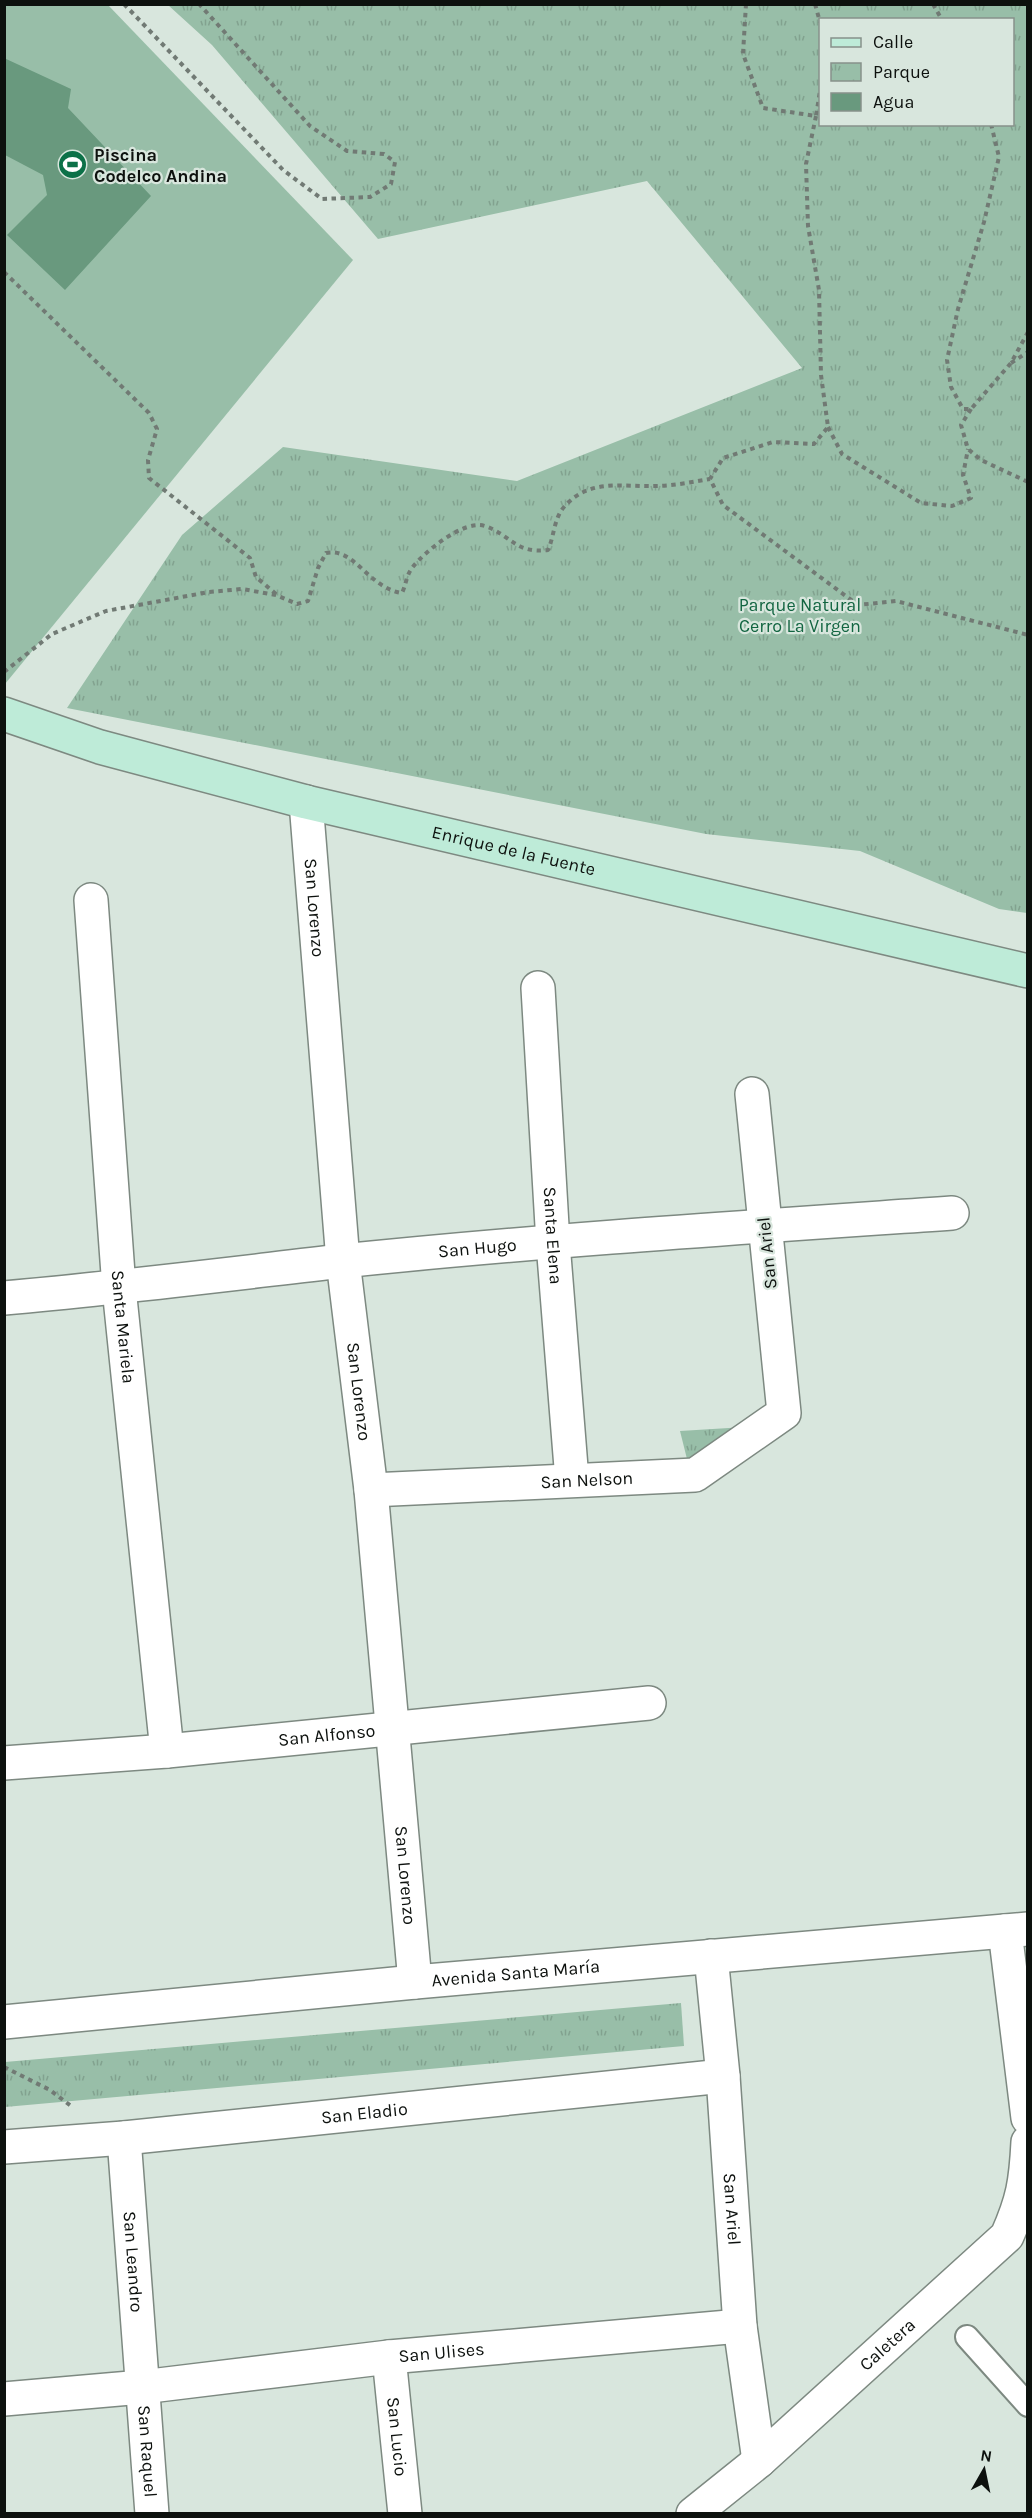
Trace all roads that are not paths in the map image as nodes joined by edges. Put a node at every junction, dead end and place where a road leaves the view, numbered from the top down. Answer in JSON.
{"nodes":[{"id":1,"x":4,"y":714,"type":"edge"},
{"id":2,"x":306,"y":802,"type":"junction"},
{"id":3,"x":91,"y":900,"type":"dead end"},
{"id":4,"x":1028,"y":971,"type":"edge"},
{"id":5,"x":538,"y":988,"type":"dead end"},
{"id":6,"x":752,"y":1094,"type":"dead end"},
{"id":7,"x":952,"y":1213,"type":"dead end"},
{"id":8,"x":765,"y":1226,"type":"junction"},
{"id":9,"x":553,"y":1243,"type":"junction"},
{"id":10,"x":343,"y":1261,"type":"junction"},
{"id":11,"x":119,"y":1288,"type":"junction"},
{"id":12,"x":4,"y":1298,"type":"edge"},
{"id":13,"x":784,"y":1413,"type":"joint"},
{"id":14,"x":572,"y":1480,"type":"junction"},
{"id":15,"x":371,"y":1490,"type":"junction"},
{"id":16,"x":649,"y":1703,"type":"dead end"},
{"id":17,"x":392,"y":1729,"type":"junction"},
{"id":18,"x":166,"y":1751,"type":"junction"},
{"id":19,"x":4,"y":1763,"type":"edge"},
{"id":20,"x":1016,"y":1930,"type":"edge"},
{"id":21,"x":711,"y":1956,"type":"junction"},
{"id":22,"x":415,"y":1982,"type":"junction"},
{"id":23,"x":4,"y":2022,"type":"edge"},
{"id":24,"x":723,"y":2076,"type":"junction"},
{"id":25,"x":1028,"y":2118,"type":"edge"},
{"id":26,"x":124,"y":2138,"type":"junction"},
{"id":27,"x":1028,"y":2142,"type":"edge"},
{"id":28,"x":4,"y":2147,"type":"edge"},
{"id":29,"x":740,"y":2326,"type":"junction"},
{"id":30,"x":967,"y":2337,"type":"dead end"},
{"id":31,"x":389,"y":2357,"type":"junction"},
{"id":32,"x":142,"y":2387,"type":"junction"},
{"id":33,"x":4,"y":2398,"type":"edge"},
{"id":34,"x":1028,"y":2405,"type":"edge"},
{"id":35,"x":759,"y":2462,"type":"junction"},
{"id":36,"x":152,"y":2514,"type":"edge"},
{"id":37,"x":405,"y":2514,"type":"edge"},
{"id":38,"x":693,"y":2514,"type":"edge"}],
"edges":[{"from":1,"to":2,"type":"main road","name":"Enrique de la Fuente"},
{"from":2,"to":4,"type":"main road","name":"Enrique de la Fuente"},
{"from":2,"to":10,"type":"street","name":"San Lorenzo"},
{"from":3,"to":11,"type":"street","name":"Santa Mariela"},
{"from":5,"to":9,"type":"street","name":"Santa Elena"},
{"from":6,"to":8,"type":"street","name":"San Ariel"},
{"from":7,"to":8,"type":"street","name":"San Hugo"},
{"from":8,"to":9,"type":"street","name":"San Hugo"},
{"from":8,"to":13,"type":"street","name":"San Ariel"},
{"from":9,"to":10,"type":"street","name":"San Hugo"},
{"from":9,"to":14,"type":"street","name":"Santa Elena"},
{"from":10,"to":11,"type":"street","name":"San Hugo"},
{"from":10,"to":15,"type":"street","name":"San Lorenzo"},
{"from":11,"to":12,"type":"street","name":"San Hugo"},
{"from":11,"to":18,"type":"street","name":"Santa Mariela"},
{"from":13,"to":14,"type":"street","name":"San Nelson"},
{"from":14,"to":15,"type":"street","name":"San Nelson"},
{"from":15,"to":17,"type":"street","name":"San Lorenzo"},
{"from":16,"to":17,"type":"street","name":"San Alfonso"},
{"from":17,"to":18,"type":"street","name":"San Alfonso"},
{"from":17,"to":22,"type":"street","name":"San Lorenzo"},
{"from":18,"to":19,"type":"street","name":"San Alfonso"},
{"from":20,"to":21,"type":"street","name":"Avenida Santa María"},
{"from":20,"to":25,"type":"street"},
{"from":21,"to":22,"type":"street","name":"Avenida Santa María"},
{"from":21,"to":24,"type":"street","name":"San Ariel"},
{"from":22,"to":23,"type":"street","name":"Avenida Santa María"},
{"from":24,"to":26,"type":"street","name":"San Eladio"},
{"from":24,"to":29,"type":"street","name":"San Ariel"},
{"from":26,"to":28,"type":"street","name":"San Eladio"},
{"from":26,"to":32,"type":"street","name":"San Leandro"},
{"from":27,"to":35,"type":"street","name":"Caletera"},
{"from":29,"to":31,"type":"street","name":"San Ulises"},
{"from":29,"to":35,"type":"street","name":"San Ariel"},
{"from":30,"to":34,"type":"lane"},
{"from":31,"to":32,"type":"street","name":"San Ulises"},
{"from":31,"to":37,"type":"street","name":"San Lucio"},
{"from":32,"to":33,"type":"street","name":"San Ulises"},
{"from":32,"to":36,"type":"street","name":"San Raquel"},
{"from":35,"to":38,"type":"street","name":"Caletera"}]}
